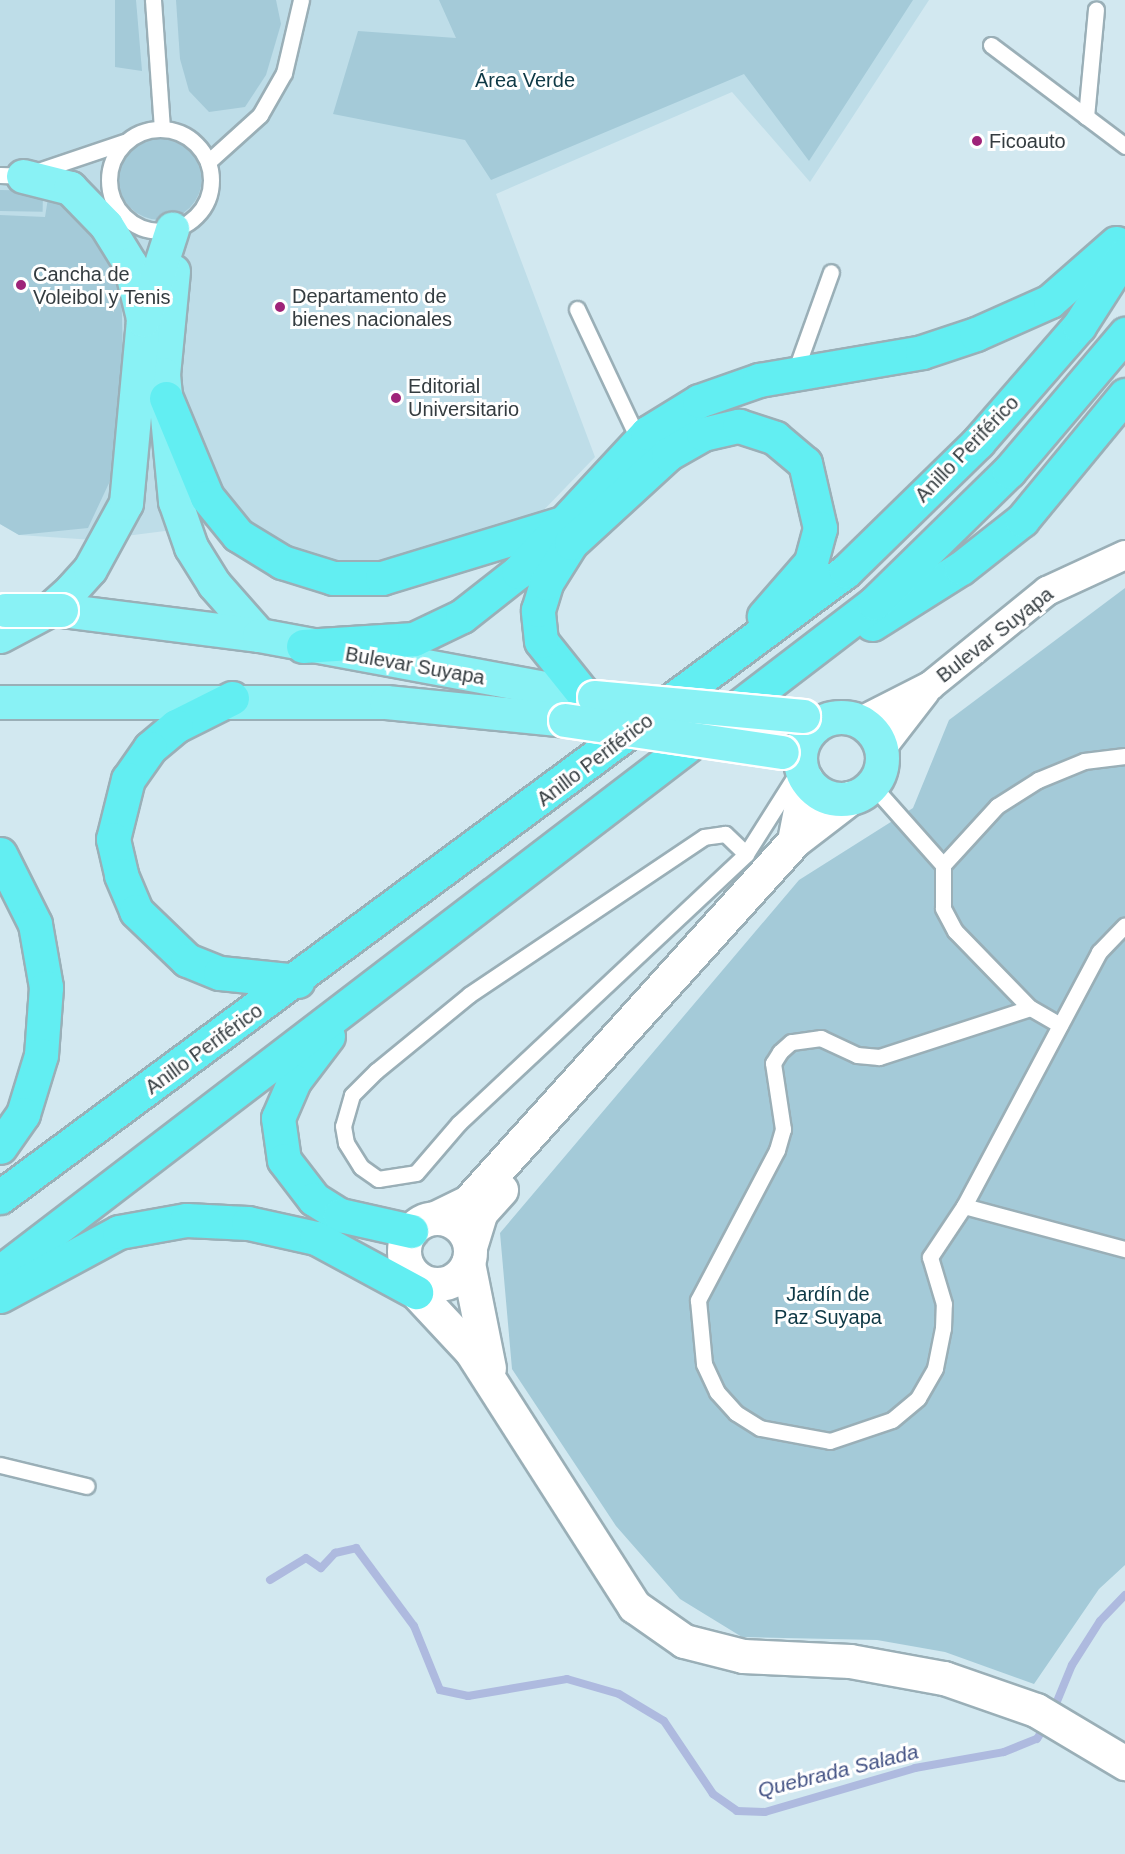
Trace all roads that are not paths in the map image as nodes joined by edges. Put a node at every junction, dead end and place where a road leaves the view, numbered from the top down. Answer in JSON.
{"nodes":[{"id":1,"x":153,"y":0,"type":"edge"},
{"id":2,"x":302,"y":0,"type":"edge"},
{"id":3,"x":1096,"y":9,"type":"dead end"},
{"id":4,"x":991,"y":45,"type":"dead end"},
{"id":5,"x":1086,"y":117,"type":"junction"},
{"id":6,"x":162,"y":128,"type":"junction"},
{"id":7,"x":124,"y":142,"type":"junction"},
{"id":8,"x":1125,"y":146,"type":"edge"},
{"id":9,"x":208,"y":162,"type":"junction"},
{"id":10,"x":11,"y":175,"type":"edge"},
{"id":11,"x":180,"y":226,"type":"junction"},
{"id":12,"x":1125,"y":232,"type":"edge"},
{"id":13,"x":1125,"y":254,"type":"edge"},
{"id":14,"x":831,"y":272,"type":"dead end"},
{"id":15,"x":578,"y":309,"type":"dead end"},
{"id":16,"x":143,"y":320,"type":"junction"},
{"id":17,"x":1125,"y":334,"type":"edge"},
{"id":18,"x":795,"y":372,"type":"junction"},
{"id":19,"x":1125,"y":395,"type":"edge"},
{"id":20,"x":166,"y":398,"type":"junction"},
{"id":21,"x":639,"y":441,"type":"junction"},
{"id":22,"x":564,"y":522,"type":"junction"},
{"id":23,"x":1125,"y":555,"type":"edge"},
{"id":24,"x":2,"y":619,"type":"edge"},
{"id":25,"x":259,"y":635,"type":"junction"},
{"id":26,"x":303,"y":646,"type":"junction"},
{"id":27,"x":716,"y":671,"type":"junction"},
{"id":28,"x":776,"y":678,"type":"junction"},
{"id":29,"x":930,"y":686,"type":"junction"},
{"id":30,"x":232,"y":698,"type":"junction"},
{"id":31,"x":0,"y":702,"type":"edge"},
{"id":32,"x":581,"y":704,"type":"junction"},
{"id":33,"x":831,"y":719,"type":"junction"},
{"id":34,"x":881,"y":749,"type":"junction"},
{"id":35,"x":1125,"y":756,"type":"edge"},
{"id":36,"x":797,"y":763,"type":"junction"},
{"id":37,"x":861,"y":792,"type":"junction"},
{"id":38,"x":794,"y":841,"type":"junction"},
{"id":39,"x":0,"y":854,"type":"edge"},
{"id":40,"x":746,"y":854,"type":"junction"},
{"id":41,"x":943,"y":865,"type":"junction"},
{"id":42,"x":1125,"y":925,"type":"edge"},
{"id":43,"x":686,"y":957,"type":"junction"},
{"id":44,"x":298,"y":981,"type":"junction"},
{"id":45,"x":355,"y":1001,"type":"junction"},
{"id":46,"x":1030,"y":1008,"type":"junction"},
{"id":47,"x":1060,"y":1025,"type":"junction"},
{"id":48,"x":0,"y":1147,"type":"edge"},
{"id":49,"x":0,"y":1197,"type":"edge"},
{"id":50,"x":964,"y":1206,"type":"junction"},
{"id":51,"x":423,"y":1224,"type":"junction"},
{"id":52,"x":1125,"y":1249,"type":"edge"},
{"id":53,"x":469,"y":1255,"type":"junction"},
{"id":54,"x":0,"y":1272,"type":"edge"},
{"id":55,"x":421,"y":1292,"type":"junction"},
{"id":56,"x":0,"y":1296,"type":"edge"},
{"id":57,"x":473,"y":1298,"type":"junction"},
{"id":58,"x":493,"y":1384,"type":"junction"},
{"id":59,"x":0,"y":1465,"type":"edge"},
{"id":60,"x":87,"y":1486,"type":"dead end"},
{"id":61,"x":1120,"y":1759,"type":"edge"}],
"edges":[{"from":1,"to":6,"type":"lane"},
{"from":2,"to":9,"type":"lane"},
{"from":3,"to":5,"type":"lane"},
{"from":4,"to":5,"type":"lane"},
{"from":5,"to":8,"type":"lane"},
{"from":6,"to":7,"type":"lane"},
{"from":6,"to":9,"type":"lane"},
{"from":7,"to":10,"type":"lane"},
{"from":7,"to":11,"type":"lane"},
{"from":9,"to":11,"type":"lane"},
{"from":10,"to":16,"type":"main road"},
{"from":11,"to":16,"type":"main road"},
{"from":11,"to":20,"type":"main road"},
{"from":12,"to":18,"type":"highway"},
{"from":13,"to":27,"type":"highway","name":"Anillo Periférico"},
{"from":14,"to":18,"type":"lane"},
{"from":15,"to":21,"type":"lane"},
{"from":16,"to":24,"type":"main road"},
{"from":17,"to":28,"type":"highway"},
{"from":18,"to":21,"type":"highway"},
{"from":19,"to":28,"type":"highway"},
{"from":20,"to":22,"type":"highway"},
{"from":20,"to":25,"type":"main road"},
{"from":21,"to":22,"type":"highway"},
{"from":22,"to":26,"type":"highway"},
{"from":23,"to":29,"type":"street","name":"Bulevar Suyapa"},
{"from":24,"to":25,"type":"main road","name":"Bulevar Suyapa","bridge":true},
{"from":25,"to":26,"type":"main road","name":"Bulevar Suyapa"},
{"from":26,"to":32,"type":"main road","name":"Bulevar Suyapa"},
{"from":27,"to":32,"type":"highway"},
{"from":27,"to":44,"type":"highway","name":"Anillo Periférico"},
{"from":28,"to":45,"type":"highway"},
{"from":29,"to":33,"type":"street","name":"Bulevar Suyapa"},
{"from":29,"to":34,"type":"street","name":"Bulevar Suyapa"},
{"from":30,"to":31,"type":"main road","name":"Bulevar Suyapa"},
{"from":30,"to":32,"type":"main road","name":"Bulevar Suyapa"},
{"from":30,"to":44,"type":"highway"},
{"from":32,"to":33,"type":"main road","name":"Bulevar Suyapa","bridge":true},
{"from":32,"to":36,"type":"main road","name":"Bulevar Suyapa","bridge":true},
{"from":33,"to":34,"type":"main road"},
{"from":33,"to":36,"type":"main road"},
{"from":34,"to":37,"type":"main road"},
{"from":35,"to":41,"type":"lane"},
{"from":36,"to":37,"type":"main road"},
{"from":36,"to":38,"type":"street"},
{"from":36,"to":40,"type":"lane"},
{"from":37,"to":38,"type":"street"},
{"from":37,"to":41,"type":"lane"},
{"from":38,"to":43,"type":"street"},
{"from":39,"to":48,"type":"highway"},
{"from":40,"to":40,"type":"lane"},
{"from":41,"to":46,"type":"lane"},
{"from":42,"to":47,"type":"lane"},
{"from":43,"to":51,"type":"street"},
{"from":43,"to":53,"type":"street"},
{"from":44,"to":49,"type":"highway","name":"Anillo Periférico"},
{"from":45,"to":51,"type":"highway"},
{"from":45,"to":54,"type":"highway"},
{"from":46,"to":47,"type":"lane"},
{"from":46,"to":50,"type":"lane"},
{"from":47,"to":50,"type":"lane"},
{"from":50,"to":52,"type":"lane"},
{"from":51,"to":53,"type":"street"},
{"from":51,"to":55,"type":"street"},
{"from":53,"to":55,"type":"street"},
{"from":53,"to":57,"type":"street"},
{"from":55,"to":56,"type":"highway"},
{"from":55,"to":57,"type":"street"},
{"from":55,"to":58,"type":"street"},
{"from":57,"to":58,"type":"street"},
{"from":58,"to":61,"type":"street"},
{"from":59,"to":60,"type":"lane"}]}
